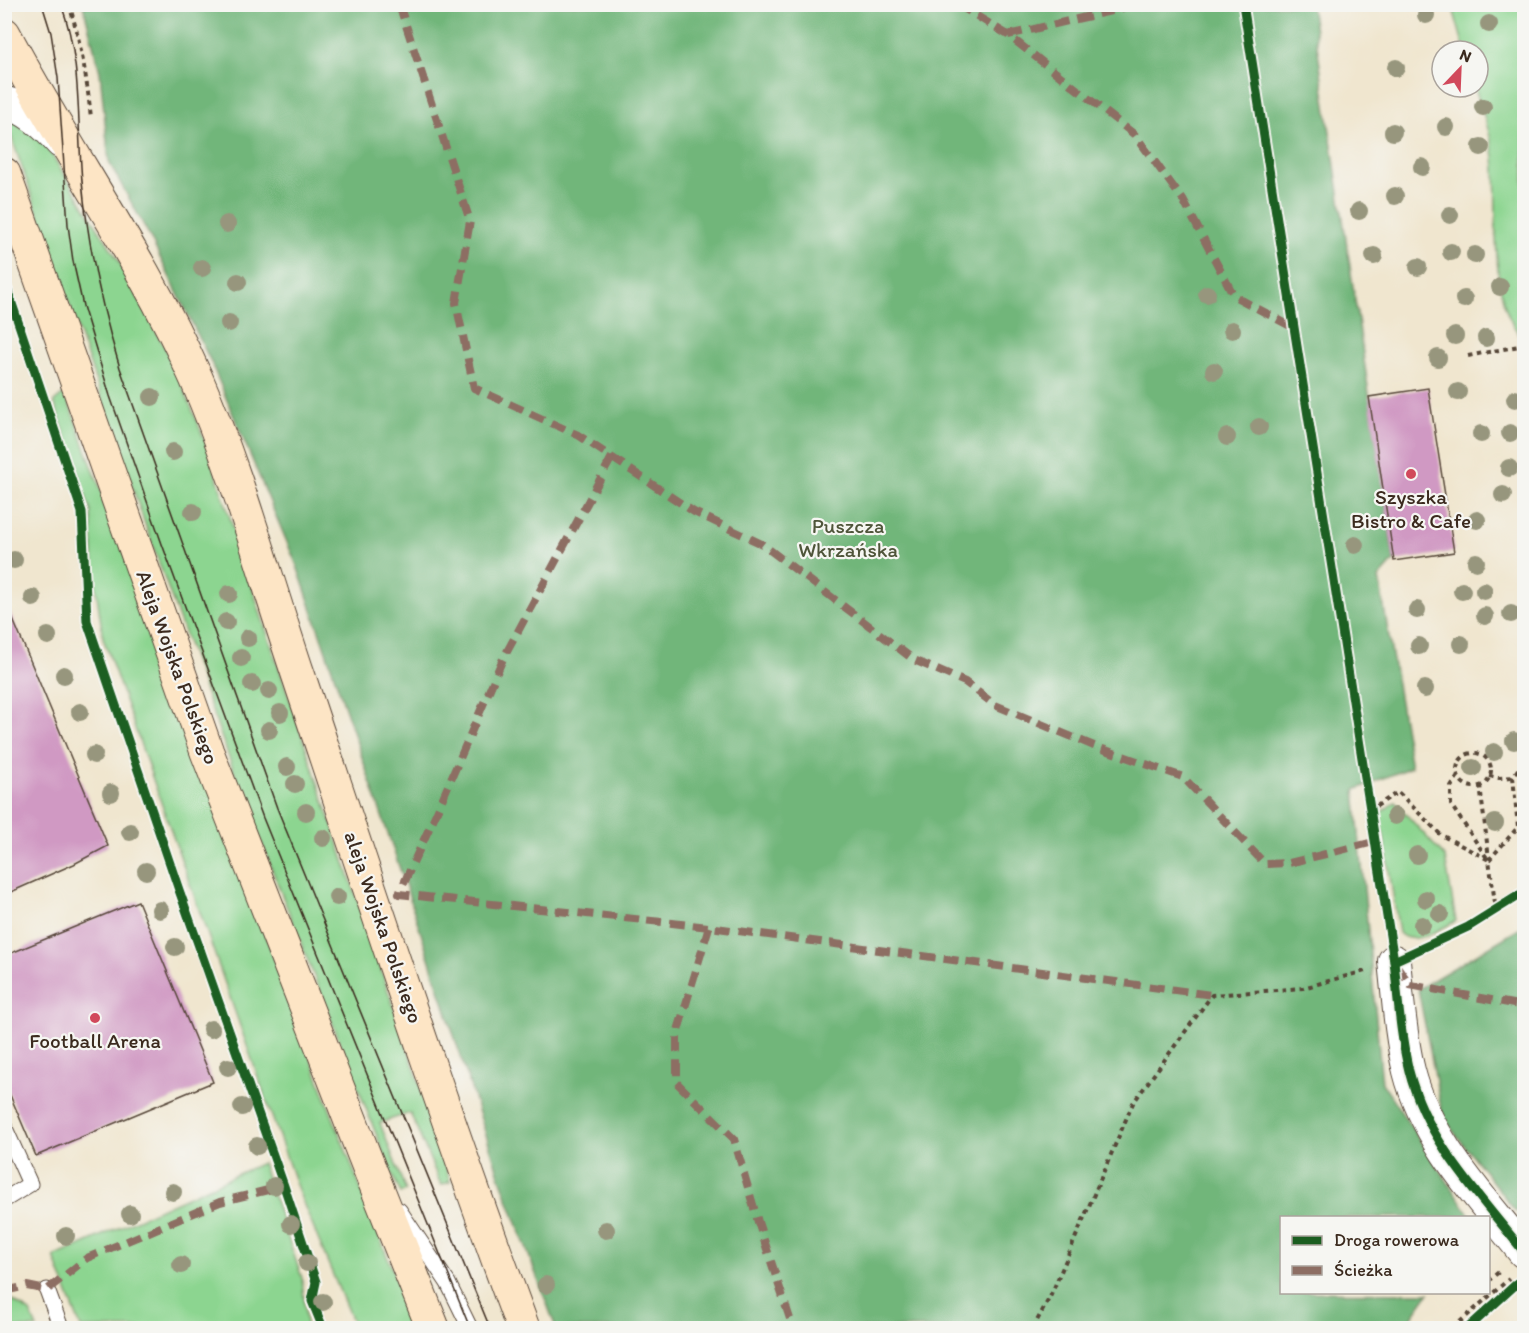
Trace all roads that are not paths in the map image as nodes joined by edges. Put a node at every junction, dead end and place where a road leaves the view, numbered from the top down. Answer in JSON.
{"nodes":[{"id":1,"x":4,"y":34,"type":"edge"},
{"id":2,"x":4,"y":102,"type":"edge"},
{"id":3,"x":70,"y":151,"type":"junction"},
{"id":4,"x":4,"y":174,"type":"edge"},
{"id":5,"x":1394,"y":961,"type":"road end"},
{"id":6,"x":4,"y":1126,"type":"edge"},
{"id":7,"x":364,"y":1155,"type":"junction"},
{"id":8,"x":4,"y":1200,"type":"edge"},
{"id":9,"x":1524,"y":1252,"type":"edge"},
{"id":10,"x":47,"y":1290,"type":"dead end"},
{"id":11,"x":61,"y":1329,"type":"edge"},
{"id":12,"x":433,"y":1329,"type":"edge"},
{"id":13,"x":470,"y":1329,"type":"edge"},
{"id":14,"x":523,"y":1329,"type":"edge"}],
"edges":[{"from":1,"to":3,"type":"main road"},
{"from":2,"to":3,"type":"street"},
{"from":3,"to":14,"type":"main road","name":"aleja Wojska Polskiego"},
{"from":4,"to":7,"type":"main road","name":"Aleja Wojska Polskiego"},
{"from":5,"to":9,"type":"street"},
{"from":6,"to":8,"type":"lane"},
{"from":7,"to":12,"type":"main road"},
{"from":7,"to":13,"type":"lane"},
{"from":10,"to":11,"type":"lane"}]}
